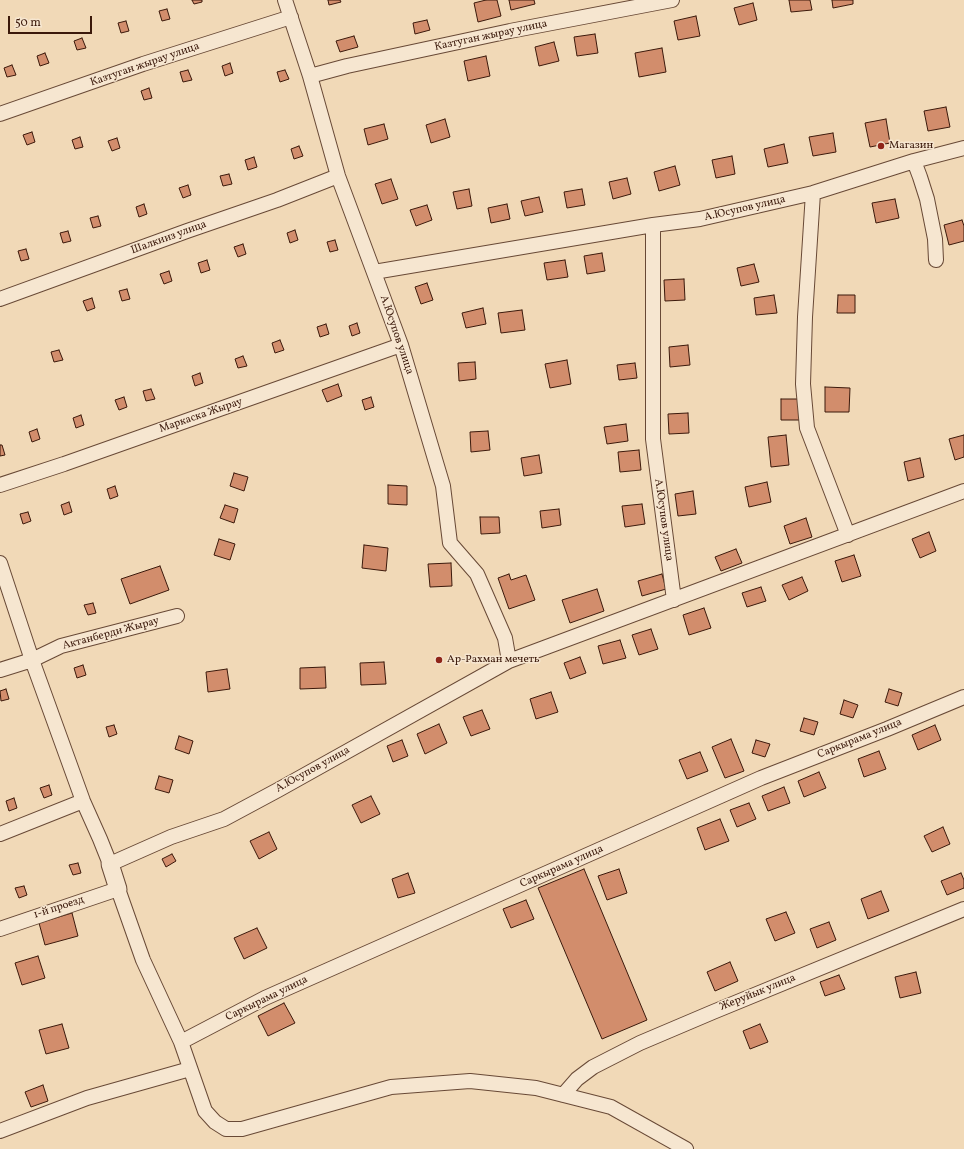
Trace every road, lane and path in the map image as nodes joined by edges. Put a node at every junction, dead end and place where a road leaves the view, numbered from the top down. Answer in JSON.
{"nodes":[{"id":1,"x":285,"y":0,"type":"edge"},
{"id":2,"x":672,"y":0,"type":"edge"},
{"id":3,"x":291,"y":16,"type":"junction"},
{"id":4,"x":310,"y":76,"type":"junction"},
{"id":5,"x":0,"y":114,"type":"edge"},
{"id":6,"x":964,"y":148,"type":"edge"},
{"id":7,"x":914,"y":161,"type":"junction"},
{"id":8,"x":338,"y":176,"type":"junction"},
{"id":9,"x":813,"y":194,"type":"junction"},
{"id":10,"x":652,"y":225,"type":"junction"},
{"id":11,"x":936,"y":260,"type":"dead end"},
{"id":12,"x":374,"y":272,"type":"junction"},
{"id":13,"x":0,"y":299,"type":"edge"},
{"id":14,"x":401,"y":345,"type":"junction"},
{"id":15,"x":0,"y":485,"type":"edge"},
{"id":16,"x":964,"y":491,"type":"edge"},
{"id":17,"x":848,"y":535,"type":"junction"},
{"id":18,"x":0,"y":563,"type":"edge"},
{"id":19,"x":674,"y":600,"type":"junction"},
{"id":20,"x":177,"y":616,"type":"dead end"},
{"id":21,"x":32,"y":660,"type":"junction"},
{"id":22,"x":509,"y":661,"type":"junction"},
{"id":23,"x":0,"y":670,"type":"edge"},
{"id":24,"x":964,"y":697,"type":"edge"},
{"id":25,"x":83,"y":801,"type":"junction"},
{"id":26,"x":0,"y":834,"type":"edge"},
{"id":27,"x":110,"y":864,"type":"junction"},
{"id":28,"x":118,"y":889,"type":"junction"},
{"id":29,"x":964,"y":909,"type":"edge"},
{"id":30,"x":0,"y":929,"type":"edge"},
{"id":31,"x":181,"y":1042,"type":"junction"},
{"id":32,"x":190,"y":1069,"type":"junction"},
{"id":33,"x":563,"y":1095,"type":"junction"},
{"id":34,"x":0,"y":1131,"type":"edge"},
{"id":35,"x":686,"y":1149,"type":"edge"}],
"edges":[{"from":1,"to":3,"type":"street"},
{"from":2,"to":4,"type":"street","name":"Казтуган жырау улица"},
{"from":3,"to":4,"type":"street"},
{"from":3,"to":5,"type":"street","name":"Казтуган жырау улица"},
{"from":4,"to":8,"type":"street"},
{"from":6,"to":7,"type":"street","name":"А.Юсупов улица"},
{"from":7,"to":9,"type":"street","name":"А.Юсупов улица"},
{"from":7,"to":11,"type":"street"},
{"from":8,"to":12,"type":"street"},
{"from":8,"to":13,"type":"street","name":"Шалкииз улица"},
{"from":9,"to":10,"type":"street","name":"А.Юсупов улица"},
{"from":9,"to":17,"type":"street"},
{"from":10,"to":12,"type":"street","name":"А.Юсупов улица"},
{"from":10,"to":19,"type":"street","name":"А.Юсупов улица"},
{"from":12,"to":14,"type":"street","name":"А.Юсупов улица"},
{"from":14,"to":15,"type":"street","name":"Маркаска Жырау"},
{"from":14,"to":22,"type":"street","name":"А.Юсупов улица"},
{"from":16,"to":17,"type":"street","name":"А.Юсупов улица"},
{"from":17,"to":19,"type":"street","name":"А.Юсупов улица"},
{"from":18,"to":21,"type":"street"},
{"from":19,"to":22,"type":"street","name":"А.Юсупов улица"},
{"from":20,"to":21,"type":"street","name":"Актанберди Жырау"},
{"from":21,"to":23,"type":"street","name":"Актанберди Жырау"},
{"from":21,"to":25,"type":"street"},
{"from":22,"to":27,"type":"street","name":"А.Юсупов улица"},
{"from":24,"to":31,"type":"street","name":"Саркырама улица"},
{"from":25,"to":26,"type":"street"},
{"from":25,"to":27,"type":"street"},
{"from":27,"to":28,"type":"street"},
{"from":28,"to":30,"type":"street","name":"1-й проезд"},
{"from":28,"to":31,"type":"street"},
{"from":29,"to":33,"type":"street","name":"Жеруйык улица"},
{"from":31,"to":32,"type":"street"},
{"from":32,"to":33,"type":"street"},
{"from":32,"to":34,"type":"street"},
{"from":33,"to":35,"type":"street"}]}
